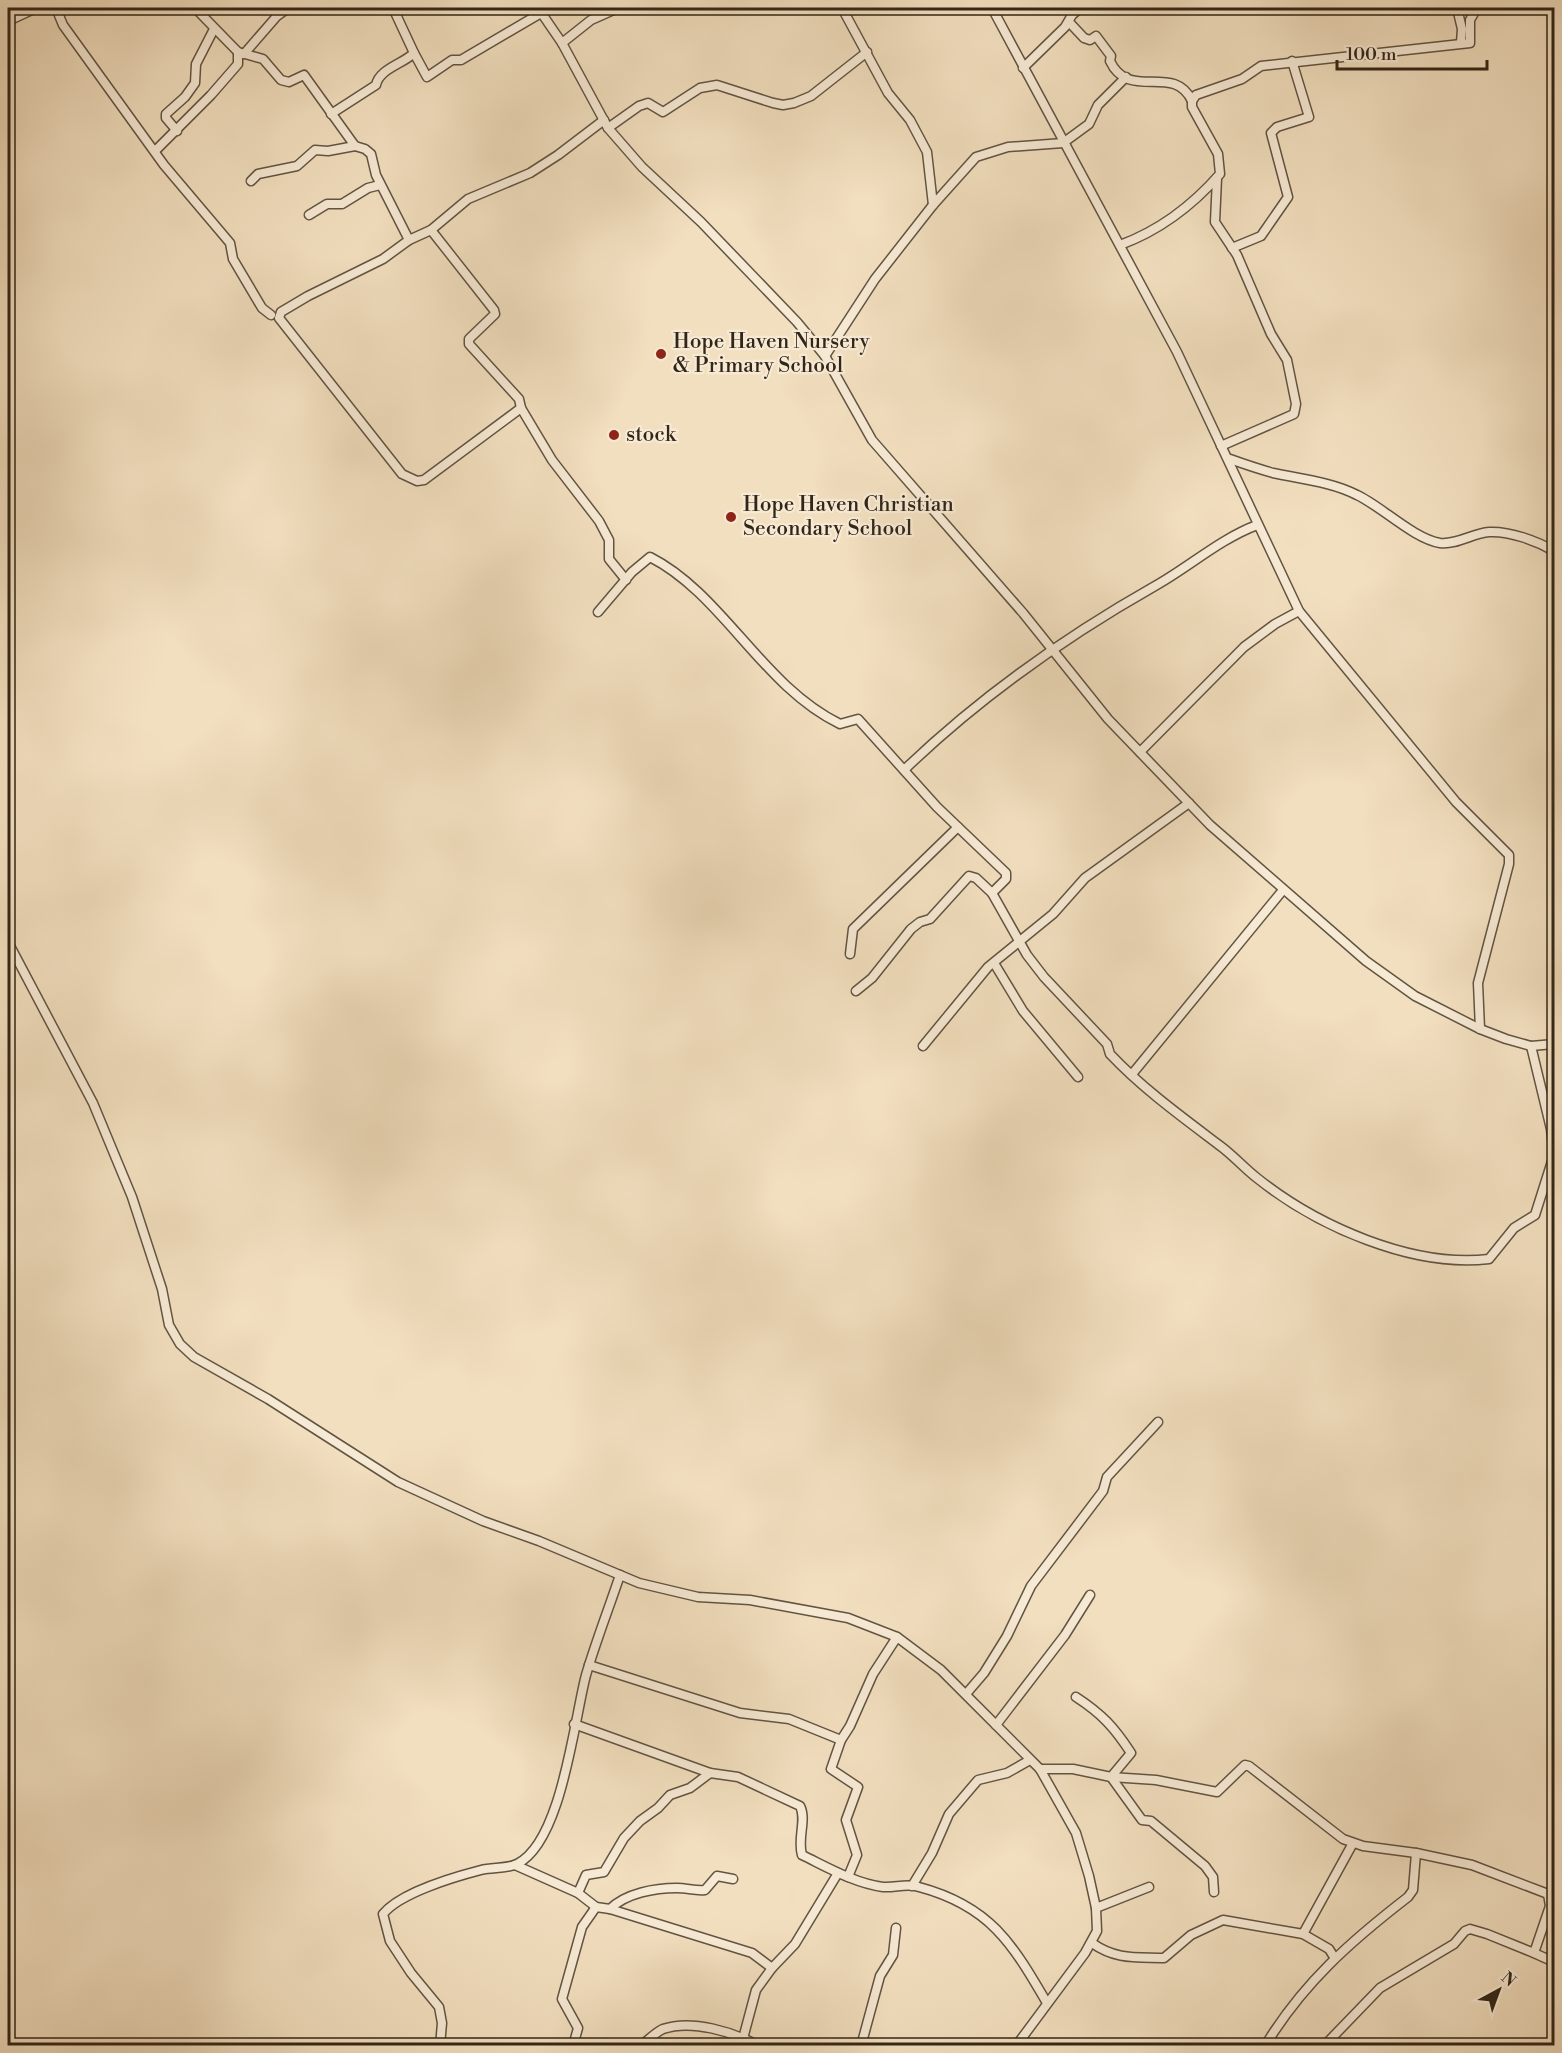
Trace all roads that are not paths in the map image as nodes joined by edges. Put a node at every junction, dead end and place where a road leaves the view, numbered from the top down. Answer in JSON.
{"nodes":[{"id":1,"x":36,"y":8,"type":"edge"},
{"id":2,"x":56,"y":8,"type":"edge"},
{"id":3,"x":195,"y":8,"type":"edge"},
{"id":4,"x":288,"y":8,"type":"edge"},
{"id":5,"x":393,"y":8,"type":"edge"},
{"id":6,"x":618,"y":8,"type":"edge"},
{"id":7,"x":842,"y":8,"type":"edge"},
{"id":8,"x":992,"y":8,"type":"edge"},
{"id":9,"x":1080,"y":8,"type":"edge"},
{"id":10,"x":1457,"y":8,"type":"edge"},
{"id":11,"x":1475,"y":9,"type":"edge"},
{"id":12,"x":539,"y":10,"type":"edge"},
{"id":13,"x":8,"y":21,"type":"edge"},
{"id":14,"x":1069,"y":22,"type":"junction"},
{"id":15,"x":214,"y":29,"type":"junction"},
{"id":16,"x":562,"y":42,"type":"junction"},
{"id":17,"x":1461,"y":43,"type":"junction"},
{"id":18,"x":867,"y":52,"type":"junction"},
{"id":19,"x":241,"y":53,"type":"junction"},
{"id":20,"x":414,"y":53,"type":"junction"},
{"id":21,"x":1292,"y":61,"type":"junction"},
{"id":22,"x":1023,"y":68,"type":"junction"},
{"id":23,"x":1126,"y":77,"type":"junction"},
{"id":24,"x":1192,"y":101,"type":"junction"},
{"id":25,"x":331,"y":114,"type":"junction"},
{"id":26,"x":606,"y":124,"type":"junction"},
{"id":27,"x":177,"y":131,"type":"junction"},
{"id":28,"x":1064,"y":143,"type":"junction"},
{"id":29,"x":355,"y":146,"type":"junction"},
{"id":30,"x":155,"y":152,"type":"junction"},
{"id":31,"x":1216,"y":178,"type":"junction"},
{"id":32,"x":251,"y":181,"type":"dead end"},
{"id":33,"x":380,"y":185,"type":"junction"},
{"id":34,"x":933,"y":205,"type":"junction"},
{"id":35,"x":309,"y":215,"type":"dead end"},
{"id":36,"x":431,"y":230,"type":"junction"},
{"id":37,"x":409,"y":240,"type":"junction"},
{"id":38,"x":1120,"y":245,"type":"junction"},
{"id":39,"x":1232,"y":248,"type":"junction"},
{"id":40,"x":271,"y":315,"type":"dead end"},
{"id":41,"x":825,"y":356,"type":"junction"},
{"id":42,"x":521,"y":408,"type":"junction"},
{"id":43,"x":1221,"y":446,"type":"junction"},
{"id":44,"x":1230,"y":459,"type":"junction"},
{"id":45,"x":1257,"y":525,"type":"junction"},
{"id":46,"x":1554,"y":551,"type":"edge"},
{"id":47,"x":626,"y":580,"type":"junction"},
{"id":48,"x":1299,"y":611,"type":"junction"},
{"id":49,"x":598,"y":612,"type":"dead end"},
{"id":50,"x":1051,"y":651,"type":"junction"},
{"id":51,"x":1140,"y":752,"type":"junction"},
{"id":52,"x":904,"y":770,"type":"junction"},
{"id":53,"x":1189,"y":803,"type":"junction"},
{"id":54,"x":957,"y":827,"type":"junction"},
{"id":55,"x":1283,"y":890,"type":"junction"},
{"id":56,"x":992,"y":893,"type":"junction"},
{"id":57,"x":8,"y":942,"type":"edge"},
{"id":58,"x":1019,"y":942,"type":"junction"},
{"id":59,"x":850,"y":954,"type":"dead end"},
{"id":60,"x":994,"y":963,"type":"junction"},
{"id":61,"x":856,"y":991,"type":"dead end"},
{"id":62,"x":1480,"y":1029,"type":"junction"},
{"id":63,"x":1554,"y":1044,"type":"edge"},
{"id":64,"x":923,"y":1046,"type":"dead end"},
{"id":65,"x":1531,"y":1046,"type":"junction"},
{"id":66,"x":1132,"y":1073,"type":"junction"},
{"id":67,"x":1078,"y":1077,"type":"dead end"},
{"id":68,"x":1158,"y":1422,"type":"dead end"},
{"id":69,"x":620,"y":1575,"type":"junction"},
{"id":70,"x":1090,"y":1595,"type":"dead end"},
{"id":71,"x":897,"y":1637,"type":"junction"},
{"id":72,"x":589,"y":1665,"type":"junction"},
{"id":73,"x":966,"y":1694,"type":"junction"},
{"id":74,"x":1076,"y":1696,"type":"dead end"},
{"id":75,"x":574,"y":1724,"type":"junction"},
{"id":76,"x":996,"y":1725,"type":"junction"},
{"id":77,"x":841,"y":1740,"type":"junction"},
{"id":78,"x":1030,"y":1760,"type":"junction"},
{"id":79,"x":1040,"y":1769,"type":"junction"},
{"id":80,"x":710,"y":1773,"type":"junction"},
{"id":81,"x":1111,"y":1777,"type":"junction"},
{"id":82,"x":1353,"y":1843,"type":"junction"},
{"id":83,"x":1416,"y":1853,"type":"junction"},
{"id":84,"x":515,"y":1865,"type":"junction"},
{"id":85,"x":838,"y":1873,"type":"junction"},
{"id":86,"x":848,"y":1877,"type":"junction"},
{"id":87,"x":733,"y":1879,"type":"dead end"},
{"id":88,"x":912,"y":1886,"type":"junction"},
{"id":89,"x":1149,"y":1887,"type":"dead end"},
{"id":90,"x":1214,"y":1892,"type":"dead end"},
{"id":91,"x":578,"y":1893,"type":"junction"},
{"id":92,"x":596,"y":1907,"type":"junction"},
{"id":93,"x":1096,"y":1908,"type":"junction"},
{"id":94,"x":610,"y":1909,"type":"junction"},
{"id":95,"x":896,"y":1928,"type":"dead end"},
{"id":96,"x":1303,"y":1934,"type":"junction"},
{"id":97,"x":1092,"y":1943,"type":"junction"},
{"id":98,"x":1534,"y":1953,"type":"junction"},
{"id":99,"x":1334,"y":1957,"type":"junction"},
{"id":100,"x":1554,"y":1962,"type":"edge"},
{"id":101,"x":772,"y":1968,"type":"junction"},
{"id":102,"x":1047,"y":2003,"type":"junction"},
{"id":103,"x":742,"y":2041,"type":"edge"},
{"id":104,"x":440,"y":2046,"type":"edge"},
{"id":105,"x":573,"y":2046,"type":"edge"},
{"id":106,"x":641,"y":2046,"type":"edge"},
{"id":107,"x":759,"y":2046,"type":"edge"},
{"id":108,"x":861,"y":2046,"type":"edge"},
{"id":109,"x":1016,"y":2046,"type":"edge"},
{"id":110,"x":1266,"y":2046,"type":"edge"},
{"id":111,"x":1324,"y":2046,"type":"edge"}],
"edges":[{"from":1,"to":13,"type":"street"},
{"from":2,"to":30,"type":"street"},
{"from":3,"to":15,"type":"street"},
{"from":4,"to":19,"type":"street"},
{"from":5,"to":20,"type":"street"},
{"from":6,"to":16,"type":"street"},
{"from":7,"to":18,"type":"street"},
{"from":8,"to":22,"type":"street"},
{"from":9,"to":14,"type":"street"},
{"from":10,"to":17,"type":"street"},
{"from":11,"to":17,"type":"street"},
{"from":12,"to":16,"type":"street"},
{"from":12,"to":20,"type":"street"},
{"from":14,"to":22,"type":"street"},
{"from":14,"to":23,"type":"street"},
{"from":15,"to":19,"type":"street"},
{"from":15,"to":27,"type":"street"},
{"from":16,"to":26,"type":"street"},
{"from":17,"to":21,"type":"street"},
{"from":18,"to":26,"type":"street"},
{"from":18,"to":34,"type":"street"},
{"from":19,"to":25,"type":"street"},
{"from":19,"to":27,"type":"street"},
{"from":20,"to":25,"type":"street"},
{"from":21,"to":24,"type":"street"},
{"from":21,"to":39,"type":"street"},
{"from":22,"to":28,"type":"street"},
{"from":23,"to":24,"type":"street"},
{"from":23,"to":28,"type":"street"},
{"from":24,"to":31,"type":"street"},
{"from":25,"to":29,"type":"street"},
{"from":26,"to":36,"type":"street"},
{"from":26,"to":41,"type":"street"},
{"from":27,"to":30,"type":"street"},
{"from":28,"to":34,"type":"street"},
{"from":28,"to":38,"type":"street"},
{"from":29,"to":32,"type":"street"},
{"from":29,"to":33,"type":"street"},
{"from":30,"to":40,"type":"street"},
{"from":31,"to":38,"type":"street"},
{"from":31,"to":39,"type":"street"},
{"from":33,"to":35,"type":"street"},
{"from":33,"to":37,"type":"street"},
{"from":34,"to":41,"type":"street"},
{"from":36,"to":37,"type":"street"},
{"from":36,"to":42,"type":"street"},
{"from":37,"to":42,"type":"street"},
{"from":38,"to":43,"type":"street"},
{"from":39,"to":43,"type":"street"},
{"from":41,"to":50,"type":"street"},
{"from":42,"to":47,"type":"street"},
{"from":43,"to":44,"type":"street"},
{"from":44,"to":45,"type":"street"},
{"from":44,"to":46,"type":"street"},
{"from":45,"to":48,"type":"street"},
{"from":45,"to":50,"type":"street"},
{"from":47,"to":49,"type":"street"},
{"from":47,"to":52,"type":"street"},
{"from":48,"to":51,"type":"street"},
{"from":48,"to":62,"type":"street"},
{"from":50,"to":51,"type":"street"},
{"from":50,"to":52,"type":"street"},
{"from":51,"to":53,"type":"street"},
{"from":52,"to":54,"type":"street"},
{"from":53,"to":55,"type":"street"},
{"from":53,"to":58,"type":"street"},
{"from":54,"to":56,"type":"street"},
{"from":54,"to":59,"type":"street"},
{"from":55,"to":62,"type":"street"},
{"from":55,"to":66,"type":"street"},
{"from":56,"to":58,"type":"street"},
{"from":56,"to":61,"type":"street"},
{"from":57,"to":69,"type":"street"},
{"from":58,"to":60,"type":"street"},
{"from":58,"to":66,"type":"street"},
{"from":60,"to":64,"type":"street"},
{"from":60,"to":67,"type":"street"},
{"from":62,"to":65,"type":"street"},
{"from":63,"to":65,"type":"street"},
{"from":65,"to":66,"type":"street"},
{"from":68,"to":73,"type":"street"},
{"from":69,"to":71,"type":"street"},
{"from":69,"to":72,"type":"street"},
{"from":70,"to":76,"type":"street"},
{"from":71,"to":73,"type":"street"},
{"from":71,"to":77,"type":"street"},
{"from":72,"to":75,"type":"street"},
{"from":72,"to":77,"type":"street"},
{"from":73,"to":76,"type":"street"},
{"from":74,"to":81,"type":"street"},
{"from":75,"to":80,"type":"street"},
{"from":75,"to":84,"type":"street"},
{"from":76,"to":78,"type":"street"},
{"from":77,"to":86,"type":"street"},
{"from":78,"to":79,"type":"street"},
{"from":78,"to":88,"type":"street"},
{"from":79,"to":81,"type":"street"},
{"from":79,"to":93,"type":"street"},
{"from":80,"to":85,"type":"street"},
{"from":80,"to":91,"type":"street"},
{"from":81,"to":82,"type":"street"},
{"from":81,"to":90,"type":"street"},
{"from":82,"to":83,"type":"street"},
{"from":82,"to":96,"type":"street"},
{"from":83,"to":98,"type":"street"},
{"from":83,"to":99,"type":"street"},
{"from":84,"to":91,"type":"street"},
{"from":84,"to":104,"type":"street"},
{"from":85,"to":86,"type":"street"},
{"from":85,"to":101,"type":"street"},
{"from":86,"to":88,"type":"street"},
{"from":87,"to":94,"type":"street"},
{"from":88,"to":102,"type":"street"},
{"from":89,"to":93,"type":"street"},
{"from":91,"to":92,"type":"street"},
{"from":92,"to":94,"type":"street"},
{"from":92,"to":105,"type":"street"},
{"from":93,"to":97,"type":"street"},
{"from":94,"to":101,"type":"street"},
{"from":95,"to":108,"type":"street"},
{"from":96,"to":97,"type":"street"},
{"from":96,"to":99,"type":"street"},
{"from":97,"to":102,"type":"street"},
{"from":98,"to":100,"type":"street"},
{"from":98,"to":111,"type":"street"},
{"from":99,"to":110,"type":"street"},
{"from":101,"to":103,"type":"street"},
{"from":102,"to":109,"type":"street"},
{"from":103,"to":106,"type":"street"},
{"from":103,"to":107,"type":"street"}]}
